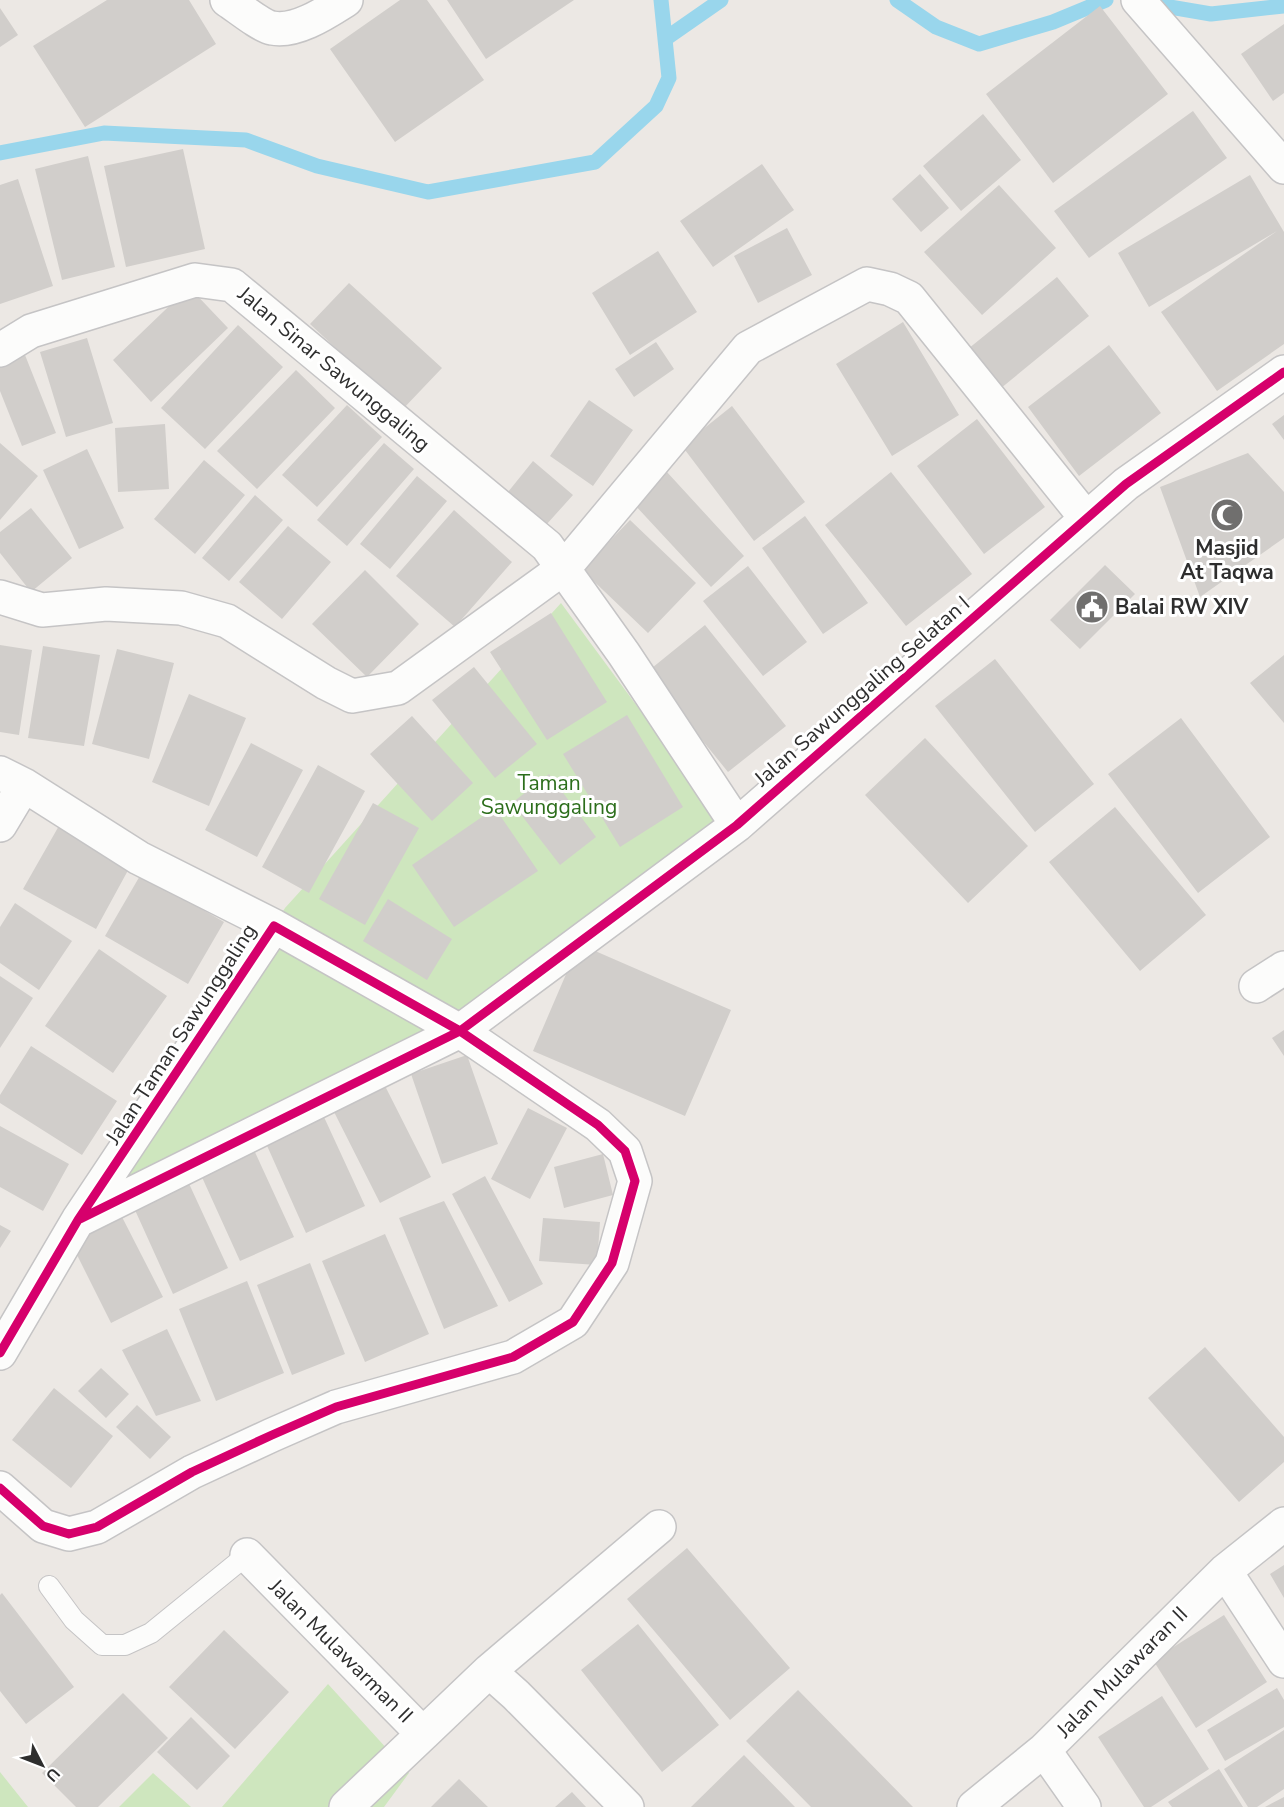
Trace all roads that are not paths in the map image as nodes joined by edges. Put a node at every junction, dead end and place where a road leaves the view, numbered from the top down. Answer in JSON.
{"nodes":[{"id":1,"x":227,"y":0,"type":"edge"},
{"id":2,"x":346,"y":0,"type":"edge"},
{"id":3,"x":1143,"y":6,"type":"edge"},
{"id":4,"x":1284,"y":168,"type":"edge"},
{"id":5,"x":0,"y":350,"type":"edge"},
{"id":6,"x":1284,"y":372,"type":"edge"},
{"id":7,"x":1086,"y":518,"type":"junction"},
{"id":8,"x":565,"y":567,"type":"junction"},
{"id":9,"x":0,"y":597,"type":"edge"},
{"id":10,"x":12,"y":779,"type":"edge"},
{"id":11,"x":0,"y":825,"type":"edge"},
{"id":12,"x":737,"y":825,"type":"junction"},
{"id":13,"x":274,"y":926,"type":"junction"},
{"id":14,"x":1284,"y":968,"type":"edge"},
{"id":15,"x":1256,"y":986,"type":"dead end"},
{"id":16,"x":460,"y":1031,"type":"junction"},
{"id":17,"x":78,"y":1220,"type":"junction"},
{"id":18,"x":0,"y":1353,"type":"edge"},
{"id":19,"x":0,"y":1488,"type":"edge"},
{"id":20,"x":1284,"y":1524,"type":"edge"},
{"id":21,"x":659,"y":1527,"type":"dead end"},
{"id":22,"x":246,"y":1556,"type":"joint"},
{"id":23,"x":1225,"y":1571,"type":"junction"},
{"id":24,"x":48,"y":1586,"type":"dead end"},
{"id":25,"x":1284,"y":1661,"type":"edge"},
{"id":26,"x":489,"y":1671,"type":"junction"},
{"id":27,"x":423,"y":1734,"type":"junction"},
{"id":28,"x":1044,"y":1750,"type":"junction"},
{"id":29,"x":346,"y":1807,"type":"edge"},
{"id":30,"x":627,"y":1807,"type":"edge"},
{"id":31,"x":974,"y":1807,"type":"edge"},
{"id":32,"x":1084,"y":1807,"type":"edge"}],
"edges":[{"from":1,"to":2,"type":"street"},
{"from":3,"to":4,"type":"street"},
{"from":5,"to":8,"type":"street","name":"Jalan Sinar Sawunggaling"},
{"from":6,"to":7,"type":"street","name":"Jalan Sawunggaling Selatan I"},
{"from":7,"to":8,"type":"street"},
{"from":7,"to":12,"type":"street","name":"Jalan Sawunggaling Selatan I"},
{"from":8,"to":9,"type":"street"},
{"from":8,"to":12,"type":"street","name":"Jalan Sinar Sawunggaling"},
{"from":10,"to":11,"type":"street","name":"Jalan Taman Sawunggaling"},
{"from":10,"to":13,"type":"street","name":"Jalan Taman Sawunggaling"},
{"from":12,"to":16,"type":"street","name":"Jalan Sawunggaling Selatan I"},
{"from":13,"to":16,"type":"street","name":"Jalan Taman Sawunggaling"},
{"from":13,"to":17,"type":"street","name":"Jalan Taman Sawunggaling"},
{"from":14,"to":15,"type":"street"},
{"from":16,"to":17,"type":"street"},
{"from":16,"to":19,"type":"street","name":"Jalan Taman Sawunggaling"},
{"from":17,"to":18,"type":"street","name":"Jalan Taman Sawunggaling"},
{"from":20,"to":23,"type":"street","name":"Jalan Mulawaran II"},
{"from":21,"to":26,"type":"street","name":"Jalan Mulawarman II"},
{"from":22,"to":24,"type":"lane"},
{"from":22,"to":27,"type":"street","name":"Jalan Mulawarman II"},
{"from":23,"to":25,"type":"street"},
{"from":23,"to":28,"type":"street","name":"Jalan Mulawaran II"},
{"from":26,"to":27,"type":"street","name":"Jalan Mulawarman II"},
{"from":26,"to":30,"type":"street"},
{"from":27,"to":29,"type":"street"},
{"from":28,"to":31,"type":"street"},
{"from":28,"to":32,"type":"street","name":"Jalan Mulawaran II"}]}
